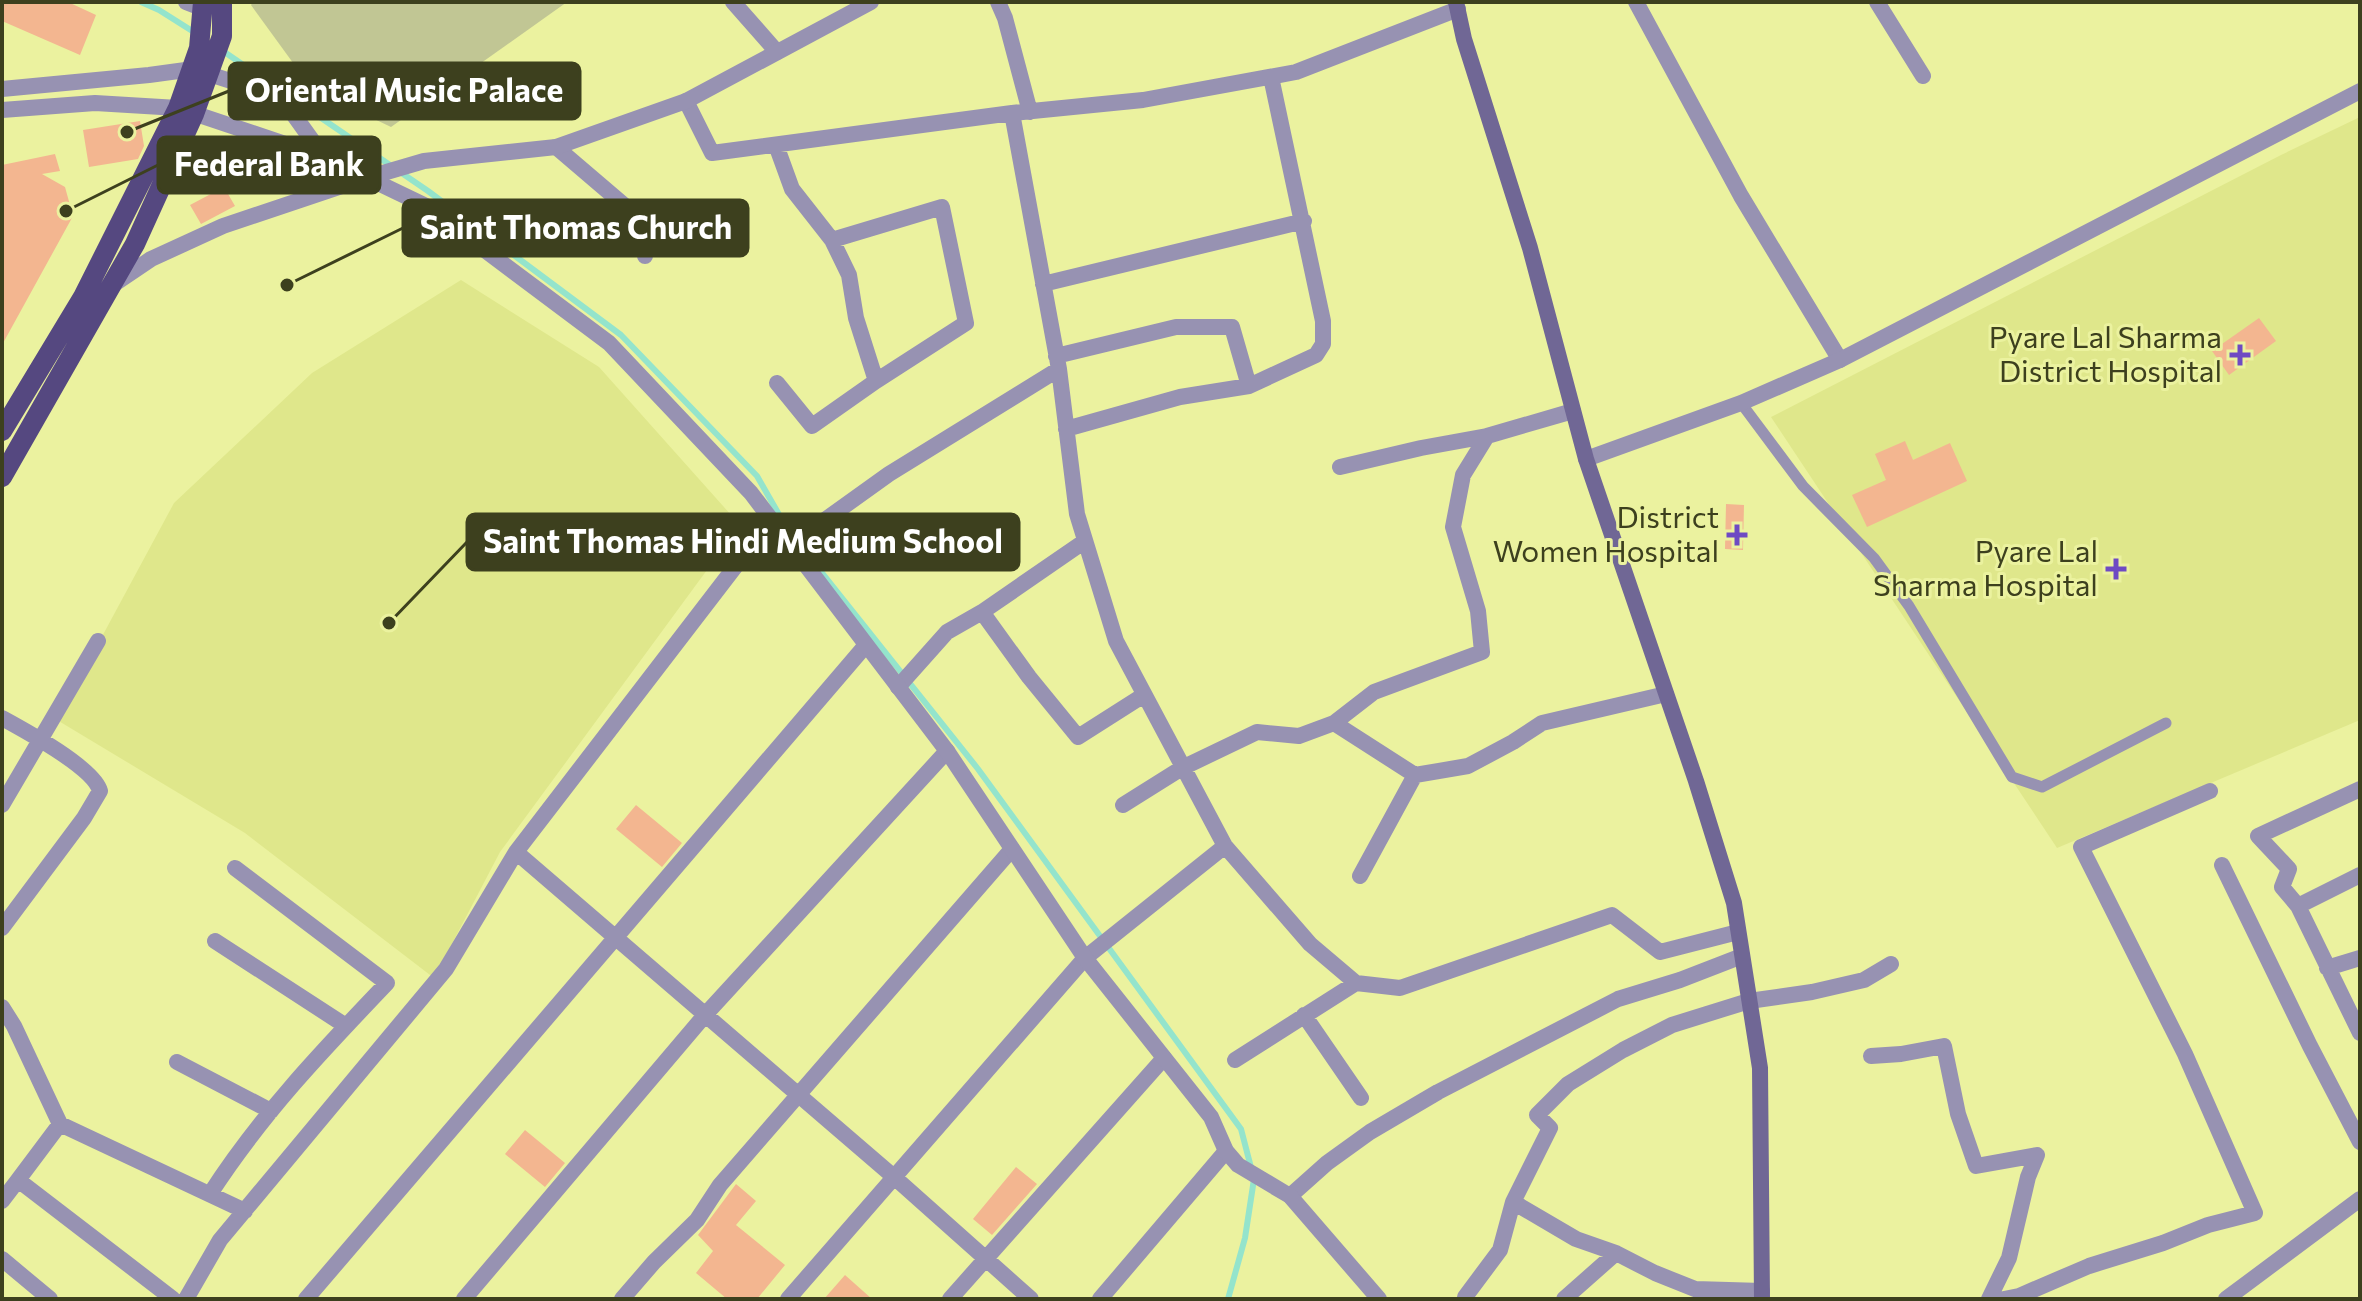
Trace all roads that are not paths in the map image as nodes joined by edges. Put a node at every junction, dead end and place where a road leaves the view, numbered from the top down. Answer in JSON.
{"nodes":[{"id":1,"x":733,"y":2,"type":"edge"},
{"id":2,"x":871,"y":2,"type":"edge"},
{"id":3,"x":998,"y":2,"type":"edge"},
{"id":4,"x":1636,"y":2,"type":"edge"},
{"id":5,"x":1877,"y":2,"type":"edge"},
{"id":6,"x":1457,"y":5,"type":"edge"},
{"id":7,"x":208,"y":28,"type":"edge"},
{"id":8,"x":777,"y":52,"type":"junction"},
{"id":9,"x":1923,"y":76,"type":"dead end"},
{"id":10,"x":1271,"y":77,"type":"junction"},
{"id":11,"x":2,"y":89,"type":"edge"},
{"id":12,"x":2360,"y":91,"type":"edge"},
{"id":13,"x":686,"y":101,"type":"junction"},
{"id":14,"x":2,"y":110,"type":"edge"},
{"id":15,"x":186,"y":111,"type":"junction"},
{"id":16,"x":1030,"y":112,"type":"junction"},
{"id":17,"x":1012,"y":113,"type":"junction"},
{"id":18,"x":776,"y":145,"type":"junction"},
{"id":19,"x":556,"y":147,"type":"junction"},
{"id":20,"x":324,"y":157,"type":"junction"},
{"id":21,"x":366,"y":178,"type":"junction"},
{"id":22,"x":1304,"y":221,"type":"junction"},
{"id":23,"x":832,"y":240,"type":"junction"},
{"id":24,"x":645,"y":256,"type":"dead end"},
{"id":25,"x":113,"y":284,"type":"junction"},
{"id":26,"x":1043,"y":284,"type":"junction"},
{"id":27,"x":1840,"y":360,"type":"junction"},
{"id":28,"x":1058,"y":363,"type":"junction"},
{"id":29,"x":876,"y":381,"type":"junction"},
{"id":30,"x":777,"y":383,"type":"dead end"},
{"id":31,"x":1249,"y":386,"type":"junction"},
{"id":32,"x":1741,"y":403,"type":"junction"},
{"id":33,"x":1573,"y":411,"type":"junction"},
{"id":34,"x":1066,"y":429,"type":"junction"},
{"id":35,"x":2,"y":431,"type":"edge"},
{"id":36,"x":1487,"y":436,"type":"junction"},
{"id":37,"x":1586,"y":459,"type":"junction"},
{"id":38,"x":1340,"y":467,"type":"dead end"},
{"id":39,"x":2,"y":477,"type":"edge"},
{"id":40,"x":771,"y":520,"type":"junction"},
{"id":41,"x":1085,"y":541,"type":"junction"},
{"id":42,"x":791,"y":544,"type":"junction"},
{"id":43,"x":982,"y":612,"type":"junction"},
{"id":44,"x":98,"y":641,"type":"dead end"},
{"id":45,"x":866,"y":645,"type":"junction"},
{"id":46,"x":898,"y":687,"type":"junction"},
{"id":47,"x":1666,"y":694,"type":"junction"},
{"id":48,"x":1144,"y":695,"type":"junction"},
{"id":49,"x":2,"y":718,"type":"edge"},
{"id":50,"x":1334,"y":723,"type":"junction"},
{"id":51,"x":2166,"y":723,"type":"dead end"},
{"id":52,"x":41,"y":740,"type":"junction"},
{"id":53,"x":947,"y":751,"type":"junction"},
{"id":54,"x":1182,"y":768,"type":"junction"},
{"id":55,"x":1415,"y":775,"type":"junction"},
{"id":56,"x":2360,"y":789,"type":"edge"},
{"id":57,"x":2210,"y":791,"type":"dead end"},
{"id":58,"x":2,"y":805,"type":"edge"},
{"id":59,"x":1123,"y":805,"type":"dead end"},
{"id":60,"x":1225,"y":846,"type":"junction"},
{"id":61,"x":1012,"y":849,"type":"junction"},
{"id":62,"x":516,"y":852,"type":"junction"},
{"id":63,"x":2222,"y":865,"type":"dead end"},
{"id":64,"x":235,"y":868,"type":"dead end"},
{"id":65,"x":2360,"y":875,"type":"edge"},
{"id":66,"x":1360,"y":876,"type":"dead end"},
{"id":67,"x":2298,"y":906,"type":"junction"},
{"id":68,"x":2,"y":928,"type":"edge"},
{"id":69,"x":1738,"y":932,"type":"junction"},
{"id":70,"x":615,"y":938,"type":"junction"},
{"id":71,"x":215,"y":941,"type":"dead end"},
{"id":72,"x":1742,"y":956,"type":"junction"},
{"id":73,"x":1085,"y":958,"type":"junction"},
{"id":74,"x":2360,"y":958,"type":"edge"},
{"id":75,"x":1891,"y":964,"type":"dead end"},
{"id":76,"x":2327,"y":968,"type":"junction"},
{"id":77,"x":1356,"y":983,"type":"junction"},
{"id":78,"x":1749,"y":1001,"type":"junction"},
{"id":79,"x":2,"y":1007,"type":"edge"},
{"id":80,"x":705,"y":1015,"type":"junction"},
{"id":81,"x":1304,"y":1015,"type":"junction"},
{"id":82,"x":346,"y":1026,"type":"junction"},
{"id":83,"x":2360,"y":1033,"type":"edge"},
{"id":84,"x":1871,"y":1056,"type":"dead end"},
{"id":85,"x":1164,"y":1058,"type":"junction"},
{"id":86,"x":1235,"y":1060,"type":"dead end"},
{"id":87,"x":177,"y":1062,"type":"dead end"},
{"id":88,"x":799,"y":1096,"type":"junction"},
{"id":89,"x":1361,"y":1098,"type":"dead end"},
{"id":90,"x":271,"y":1111,"type":"junction"},
{"id":91,"x":60,"y":1124,"type":"junction"},
{"id":92,"x":2360,"y":1142,"type":"edge"},
{"id":93,"x":1232,"y":1158,"type":"junction"},
{"id":94,"x":894,"y":1177,"type":"junction"},
{"id":95,"x":18,"y":1180,"type":"junction"},
{"id":96,"x":210,"y":1194,"type":"junction"},
{"id":97,"x":1290,"y":1196,"type":"junction"},
{"id":98,"x":2360,"y":1199,"type":"edge"},
{"id":99,"x":2,"y":1201,"type":"edge"},
{"id":100,"x":1513,"y":1202,"type":"junction"},
{"id":101,"x":245,"y":1211,"type":"junction"},
{"id":102,"x":1616,"y":1253,"type":"junction"},
{"id":103,"x":2,"y":1259,"type":"edge"},
{"id":104,"x":986,"y":1259,"type":"junction"},
{"id":105,"x":1762,"y":1295,"type":"edge"},
{"id":106,"x":1465,"y":1297,"type":"edge"},
{"id":107,"x":50,"y":1299,"type":"edge"},
{"id":108,"x":173,"y":1299,"type":"edge"},
{"id":109,"x":186,"y":1299,"type":"edge"},
{"id":110,"x":306,"y":1299,"type":"edge"},
{"id":111,"x":464,"y":1299,"type":"edge"},
{"id":112,"x":622,"y":1299,"type":"edge"},
{"id":113,"x":788,"y":1299,"type":"edge"},
{"id":114,"x":950,"y":1299,"type":"edge"},
{"id":115,"x":1031,"y":1299,"type":"edge"},
{"id":116,"x":1100,"y":1299,"type":"edge"},
{"id":117,"x":1379,"y":1299,"type":"edge"},
{"id":118,"x":1564,"y":1299,"type":"edge"},
{"id":119,"x":1989,"y":1299,"type":"edge"},
{"id":120,"x":2004,"y":1299,"type":"edge"},
{"id":121,"x":2226,"y":1299,"type":"edge"}],
"edges":[{"from":1,"to":8,"type":"street"},
{"from":2,"to":8,"type":"street"},
{"from":3,"to":16,"type":"street"},
{"from":4,"to":27,"type":"street"},
{"from":5,"to":9,"type":"street"},
{"from":6,"to":10,"type":"street"},
{"from":6,"to":33,"type":"main road"},
{"from":7,"to":11,"type":"street"},
{"from":7,"to":15,"type":"main road"},
{"from":7,"to":20,"type":"street"},
{"from":8,"to":13,"type":"street"},
{"from":10,"to":16,"type":"street"},
{"from":10,"to":22,"type":"street"},
{"from":12,"to":27,"type":"street"},
{"from":13,"to":18,"type":"street"},
{"from":13,"to":19,"type":"street"},
{"from":14,"to":15,"type":"street"},
{"from":15,"to":20,"type":"street"},
{"from":15,"to":25,"type":"main road"},
{"from":15,"to":35,"type":"main road"},
{"from":16,"to":17,"type":"street"},
{"from":17,"to":18,"type":"street"},
{"from":17,"to":26,"type":"street"},
{"from":18,"to":23,"type":"street"},
{"from":19,"to":21,"type":"street"},
{"from":19,"to":24,"type":"street"},
{"from":20,"to":21,"type":"street"},
{"from":21,"to":25,"type":"street"},
{"from":21,"to":40,"type":"street"},
{"from":22,"to":26,"type":"street"},
{"from":22,"to":31,"type":"street"},
{"from":23,"to":29,"type":"street"},
{"from":23,"to":29,"type":"street"},
{"from":25,"to":39,"type":"main road"},
{"from":26,"to":28,"type":"street"},
{"from":27,"to":32,"type":"street"},
{"from":28,"to":31,"type":"street"},
{"from":28,"to":34,"type":"street"},
{"from":28,"to":42,"type":"street"},
{"from":29,"to":30,"type":"street"},
{"from":31,"to":34,"type":"street"},
{"from":32,"to":37,"type":"street"},
{"from":32,"to":51,"type":"lane"},
{"from":33,"to":36,"type":"street"},
{"from":33,"to":37,"type":"main road"},
{"from":34,"to":41,"type":"street"},
{"from":36,"to":38,"type":"street"},
{"from":36,"to":50,"type":"street"},
{"from":37,"to":47,"type":"main road"},
{"from":40,"to":42,"type":"street"},
{"from":40,"to":62,"type":"street"},
{"from":41,"to":43,"type":"street"},
{"from":41,"to":48,"type":"street"},
{"from":42,"to":45,"type":"street"},
{"from":43,"to":46,"type":"street"},
{"from":43,"to":48,"type":"street"},
{"from":44,"to":52,"type":"street"},
{"from":45,"to":46,"type":"street"},
{"from":45,"to":70,"type":"street"},
{"from":46,"to":53,"type":"street"},
{"from":47,"to":55,"type":"street"},
{"from":47,"to":69,"type":"main road"},
{"from":48,"to":54,"type":"street"},
{"from":49,"to":52,"type":"street"},
{"from":50,"to":54,"type":"street"},
{"from":50,"to":55,"type":"street"},
{"from":52,"to":58,"type":"street"},
{"from":52,"to":68,"type":"street"},
{"from":53,"to":61,"type":"street"},
{"from":53,"to":80,"type":"street"},
{"from":54,"to":59,"type":"street"},
{"from":54,"to":60,"type":"street"},
{"from":55,"to":66,"type":"street"},
{"from":56,"to":67,"type":"street"},
{"from":57,"to":120,"type":"street"},
{"from":60,"to":73,"type":"street"},
{"from":60,"to":77,"type":"street"},
{"from":61,"to":73,"type":"street"},
{"from":61,"to":88,"type":"street"},
{"from":62,"to":70,"type":"street"},
{"from":62,"to":101,"type":"street"},
{"from":63,"to":92,"type":"street"},
{"from":64,"to":82,"type":"street"},
{"from":65,"to":67,"type":"street"},
{"from":67,"to":76,"type":"street"},
{"from":69,"to":72,"type":"main road"},
{"from":69,"to":77,"type":"street"},
{"from":70,"to":80,"type":"street"},
{"from":70,"to":110,"type":"street"},
{"from":71,"to":82,"type":"street"},
{"from":72,"to":78,"type":"main road"},
{"from":72,"to":97,"type":"street"},
{"from":73,"to":85,"type":"street"},
{"from":73,"to":94,"type":"street"},
{"from":74,"to":76,"type":"street"},
{"from":75,"to":78,"type":"street"},
{"from":76,"to":83,"type":"street"},
{"from":77,"to":81,"type":"street"},
{"from":78,"to":100,"type":"street"},
{"from":78,"to":105,"type":"main road"},
{"from":79,"to":91,"type":"street"},
{"from":80,"to":88,"type":"street"},
{"from":80,"to":111,"type":"street"},
{"from":81,"to":86,"type":"street"},
{"from":81,"to":89,"type":"street"},
{"from":82,"to":90,"type":"street"},
{"from":84,"to":119,"type":"street"},
{"from":85,"to":93,"type":"street"},
{"from":85,"to":104,"type":"street"},
{"from":87,"to":90,"type":"street"},
{"from":88,"to":94,"type":"street"},
{"from":88,"to":112,"type":"street"},
{"from":90,"to":96,"type":"street"},
{"from":91,"to":95,"type":"street"},
{"from":91,"to":96,"type":"street"},
{"from":93,"to":97,"type":"street"},
{"from":93,"to":116,"type":"street"},
{"from":94,"to":104,"type":"street"},
{"from":94,"to":113,"type":"street"},
{"from":95,"to":99,"type":"street"},
{"from":95,"to":108,"type":"street"},
{"from":96,"to":101,"type":"street"},
{"from":97,"to":117,"type":"street"},
{"from":98,"to":121,"type":"street"},
{"from":100,"to":102,"type":"street"},
{"from":100,"to":106,"type":"street"},
{"from":101,"to":109,"type":"street"},
{"from":102,"to":105,"type":"street"},
{"from":102,"to":118,"type":"street"},
{"from":103,"to":107,"type":"street"},
{"from":104,"to":114,"type":"street"},
{"from":104,"to":115,"type":"street"}]}
